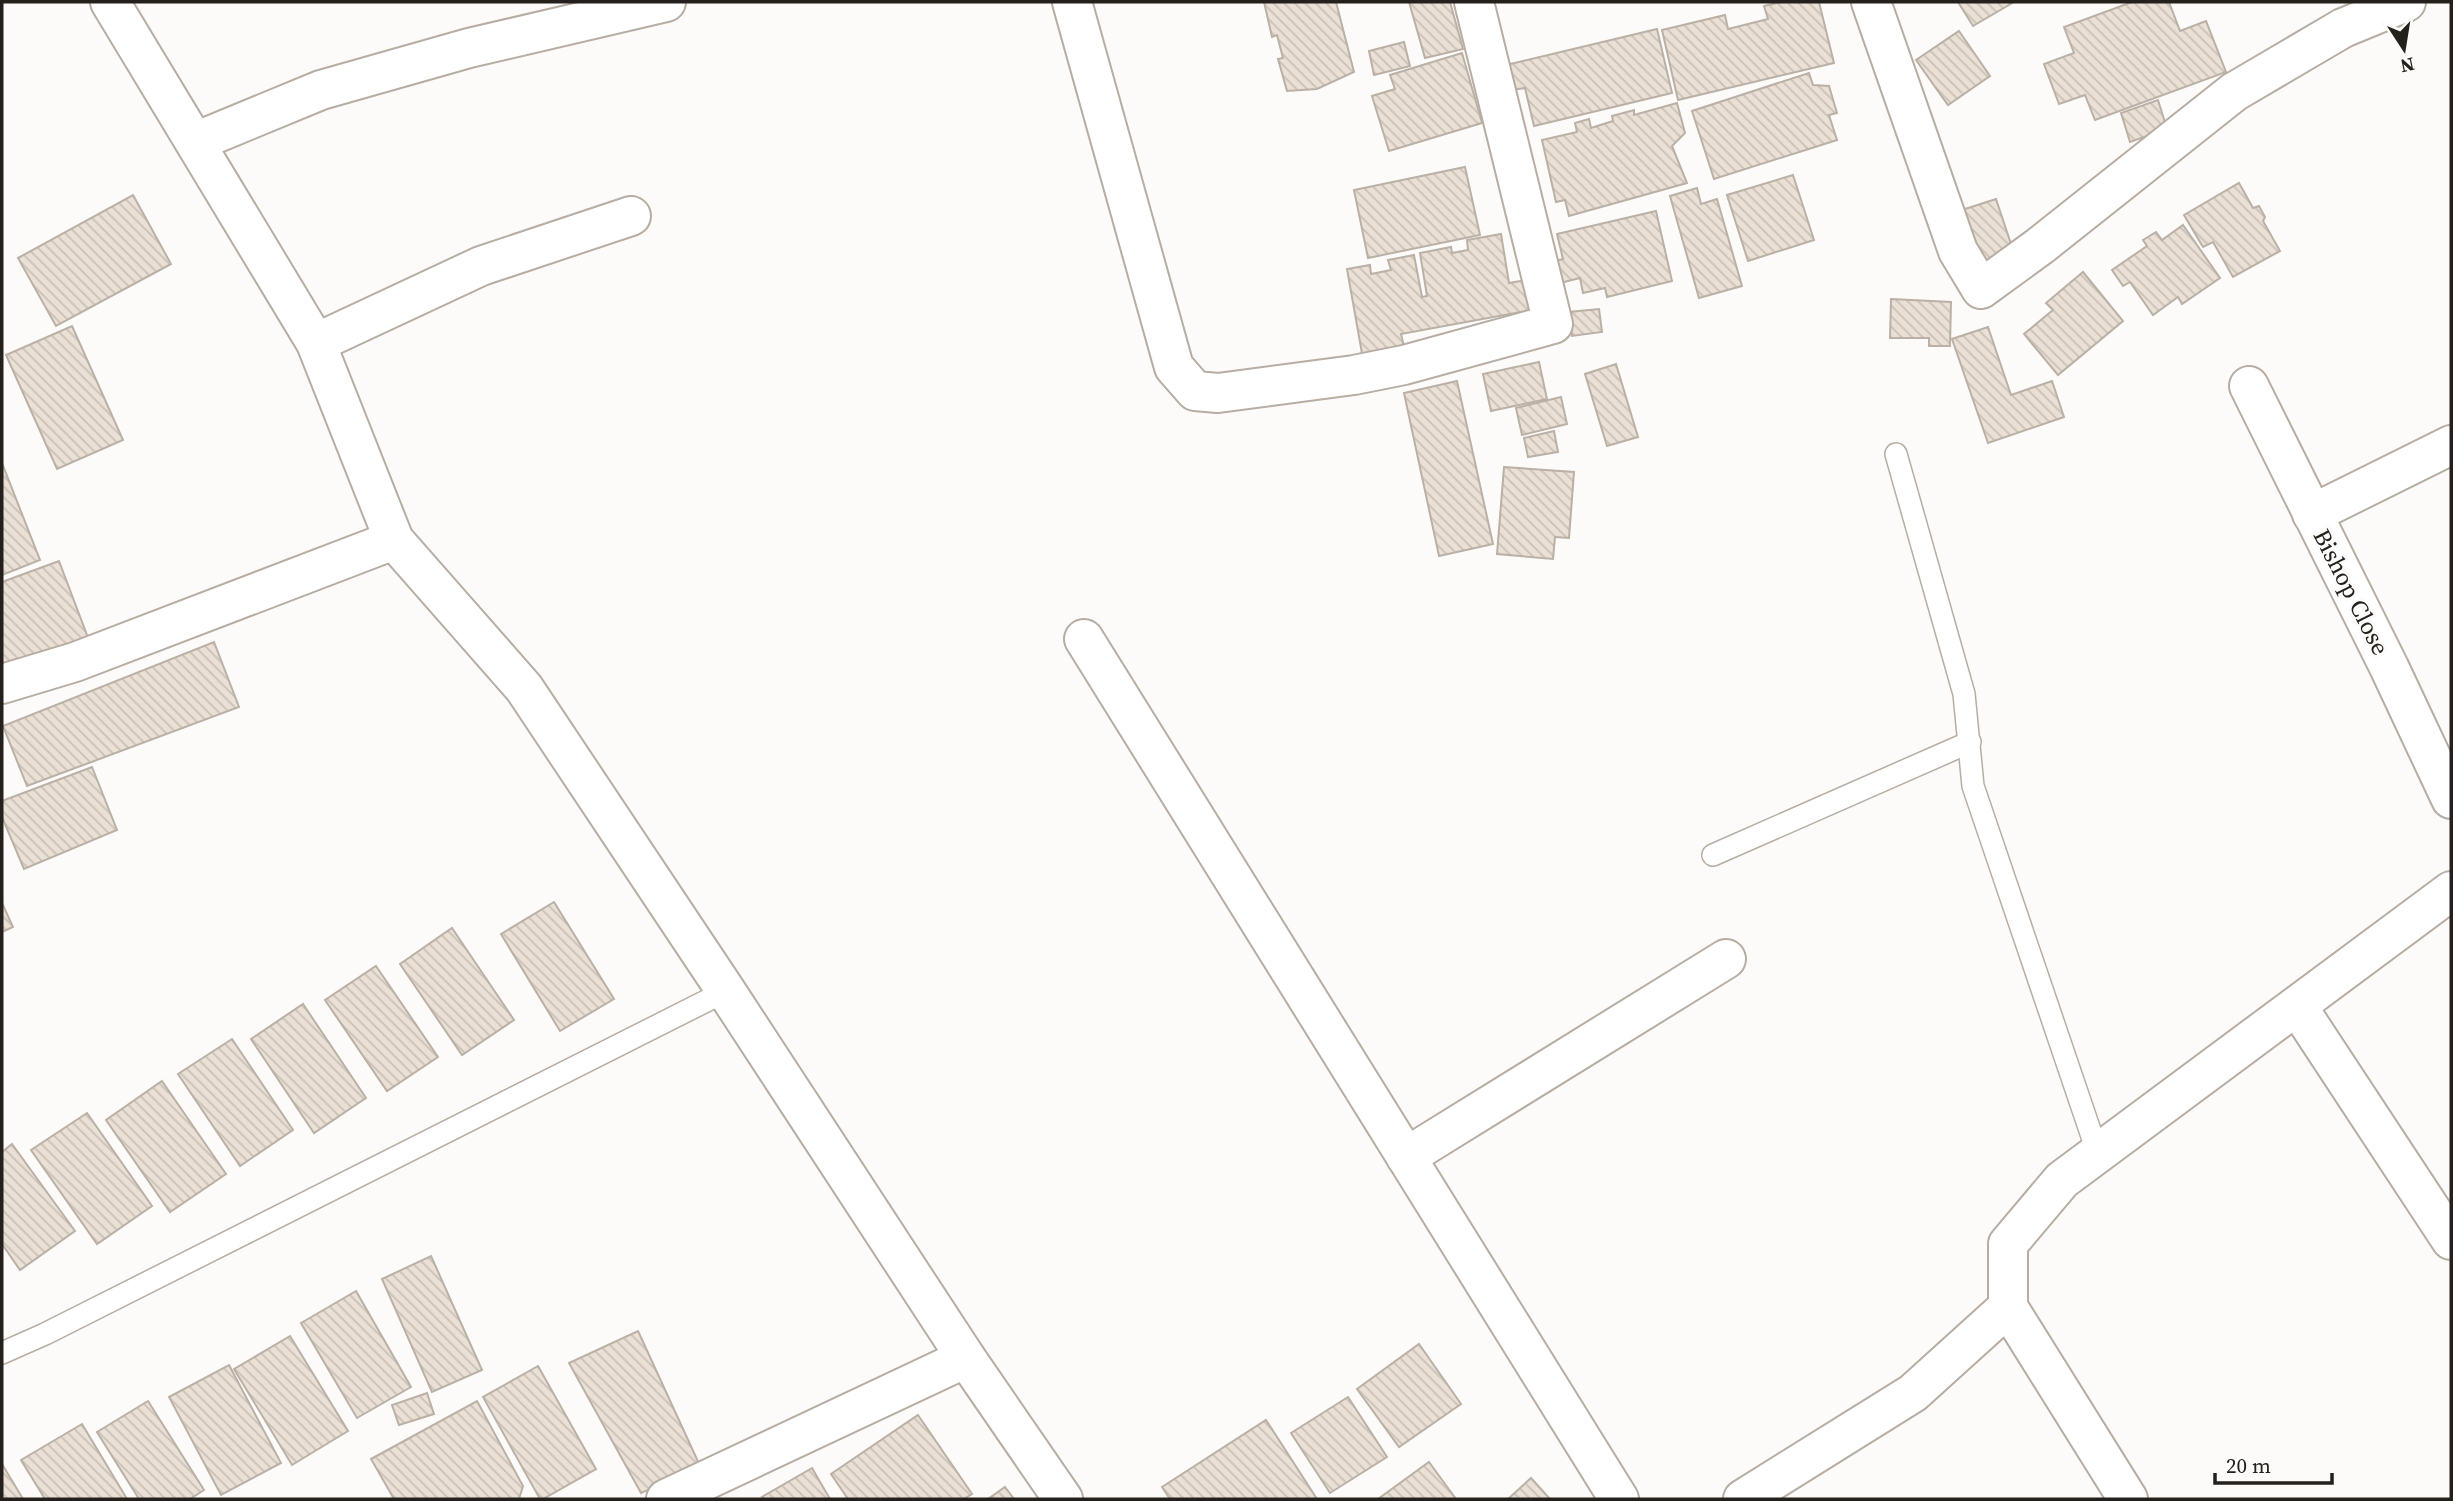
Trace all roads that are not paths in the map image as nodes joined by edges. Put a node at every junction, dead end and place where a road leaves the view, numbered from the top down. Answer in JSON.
{"nodes":[{"id":1,"x":110,"y":2,"type":"edge"},
{"id":2,"x":666,"y":2,"type":"edge"},
{"id":3,"x":1072,"y":2,"type":"edge"},
{"id":4,"x":1474,"y":2,"type":"edge"},
{"id":5,"x":1871,"y":2,"type":"edge"},
{"id":6,"x":2406,"y":2,"type":"edge"},
{"id":7,"x":195,"y":142,"type":"junction"},
{"id":8,"x":631,"y":216,"type":"dead end"},
{"id":9,"x":317,"y":343,"type":"junction"},
{"id":10,"x":2249,"y":386,"type":"dead end"},
{"id":11,"x":2451,"y":445,"type":"edge"},
{"id":12,"x":1896,"y":454,"type":"dead end"},
{"id":13,"x":2312,"y":514,"type":"junction"},
{"id":14,"x":394,"y":540,"type":"junction"},
{"id":15,"x":1084,"y":639,"type":"dead end"},
{"id":16,"x":2,"y":684,"type":"edge"},
{"id":17,"x":1970,"y":741,"type":"junction"},
{"id":18,"x":2451,"y":799,"type":"edge"},
{"id":19,"x":1713,"y":855,"type":"dead end"},
{"id":20,"x":2451,"y":891,"type":"edge"},
{"id":21,"x":1726,"y":959,"type":"dead end"},
{"id":22,"x":726,"y":991,"type":"junction"},
{"id":23,"x":2297,"y":1006,"type":"junction"},
{"id":24,"x":2098,"y":1154,"type":"junction"},
{"id":25,"x":1406,"y":1157,"type":"junction"},
{"id":26,"x":2451,"y":1240,"type":"edge"},
{"id":27,"x":2008,"y":1307,"type":"junction"},
{"id":28,"x":2,"y":1353,"type":"edge"},
{"id":29,"x":966,"y":1358,"type":"junction"},
{"id":30,"x":666,"y":1499,"type":"edge"},
{"id":31,"x":1063,"y":1499,"type":"edge"},
{"id":32,"x":1619,"y":1499,"type":"edge"},
{"id":33,"x":1743,"y":1499,"type":"edge"},
{"id":34,"x":2128,"y":1499,"type":"edge"}],
"edges":[{"from":1,"to":7,"type":"street"},
{"from":2,"to":7,"type":"street"},
{"from":3,"to":4,"type":"street"},
{"from":5,"to":6,"type":"street"},
{"from":7,"to":9,"type":"street"},
{"from":8,"to":9,"type":"street"},
{"from":9,"to":14,"type":"street"},
{"from":10,"to":13,"type":"street","name":"Bishop Close"},
{"from":11,"to":13,"type":"street"},
{"from":12,"to":17,"type":"lane"},
{"from":13,"to":18,"type":"street","name":"Bishop Close"},
{"from":14,"to":16,"type":"street"},
{"from":14,"to":22,"type":"street"},
{"from":15,"to":25,"type":"street"},
{"from":17,"to":19,"type":"lane"},
{"from":17,"to":24,"type":"lane"},
{"from":20,"to":23,"type":"street"},
{"from":21,"to":25,"type":"street"},
{"from":22,"to":28,"type":"lane"},
{"from":22,"to":29,"type":"street"},
{"from":23,"to":24,"type":"street"},
{"from":23,"to":26,"type":"street"},
{"from":24,"to":27,"type":"street"},
{"from":25,"to":32,"type":"street"},
{"from":27,"to":33,"type":"street"},
{"from":27,"to":34,"type":"street"},
{"from":29,"to":30,"type":"street"},
{"from":29,"to":31,"type":"street"}]}
